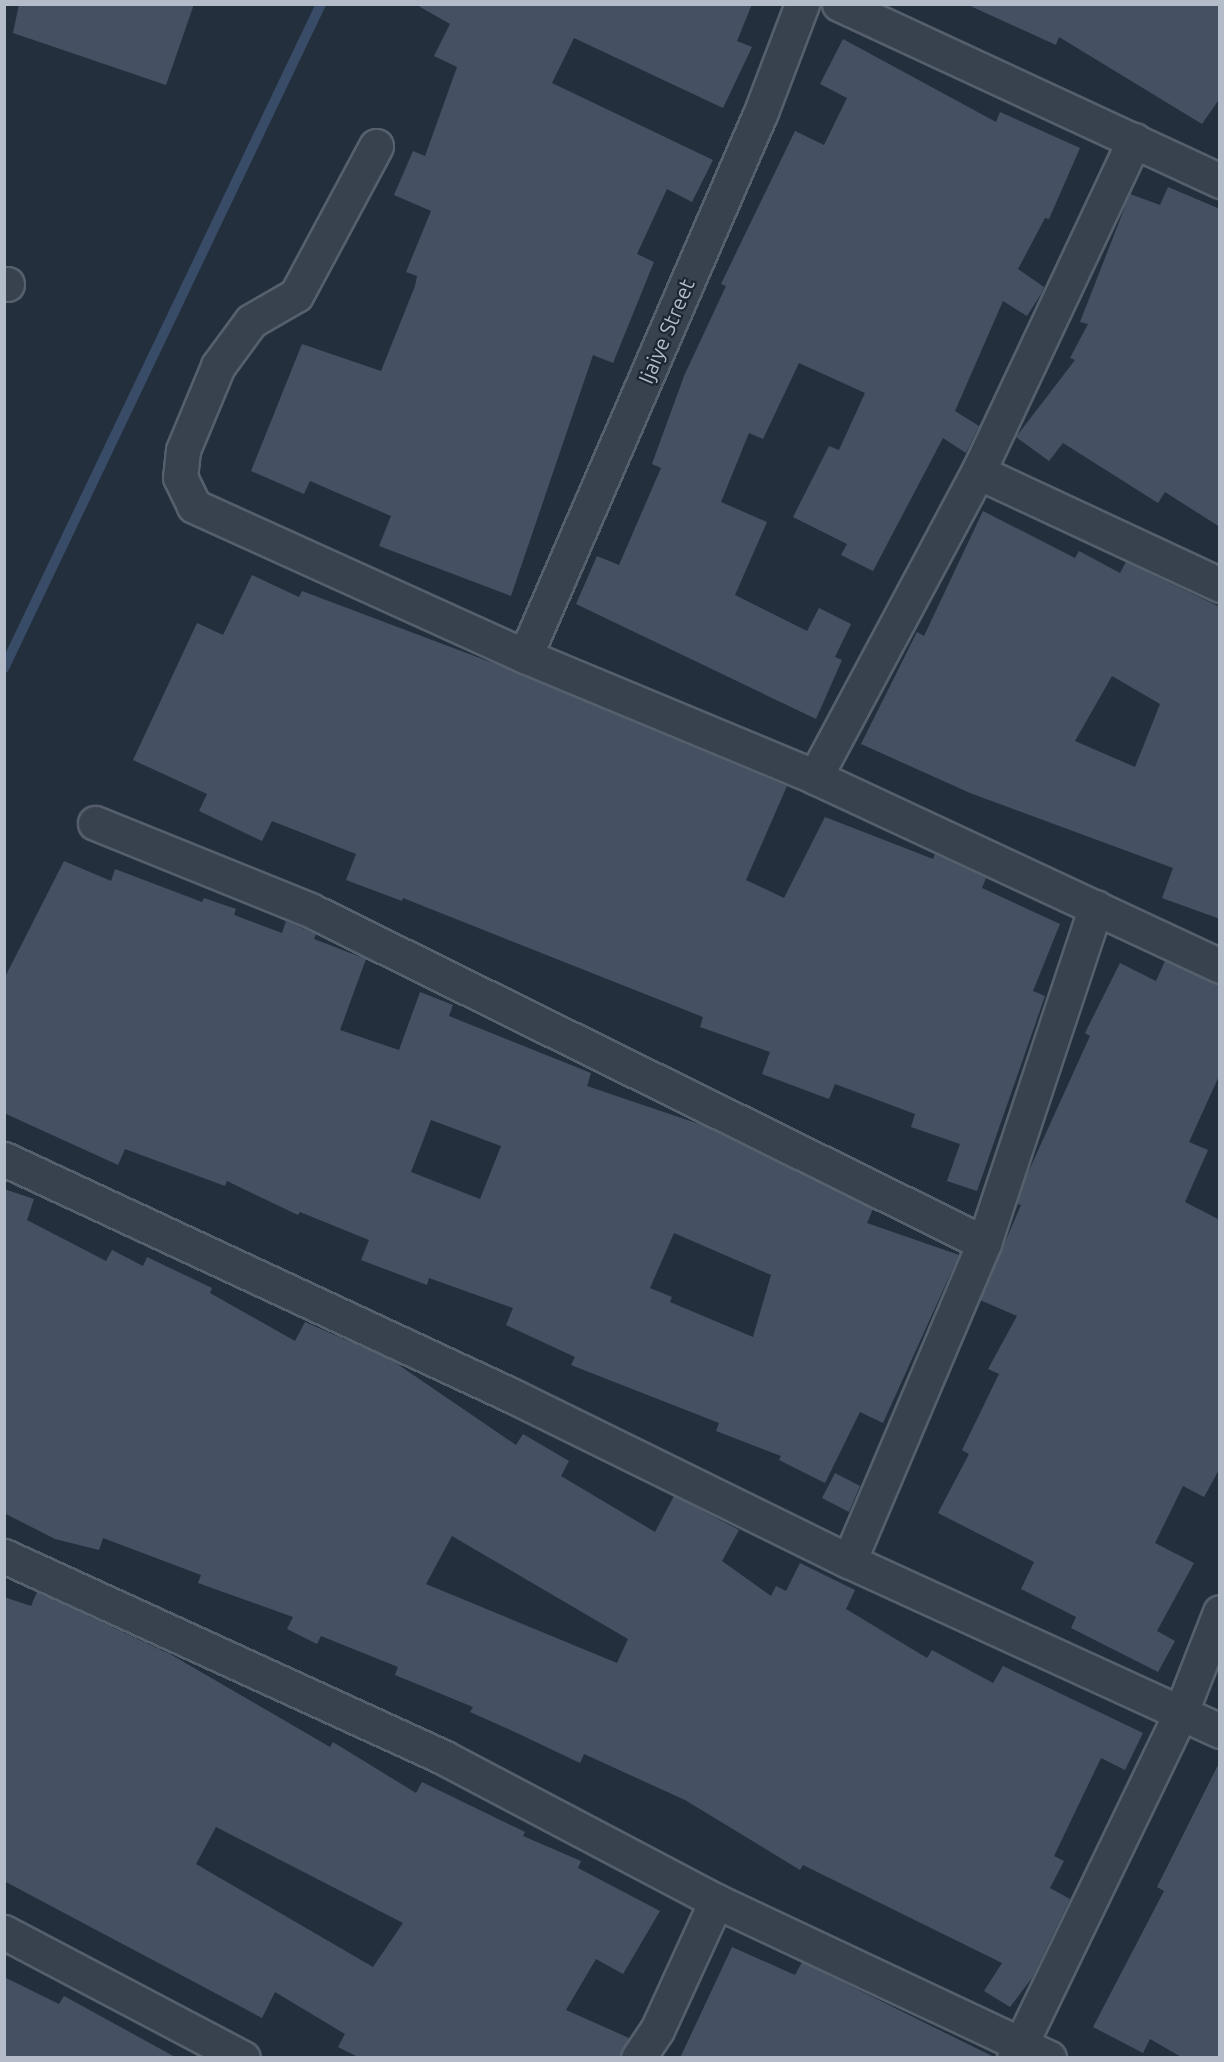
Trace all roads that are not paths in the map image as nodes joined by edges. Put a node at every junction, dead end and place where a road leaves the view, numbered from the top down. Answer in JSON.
{"nodes":[{"id":1,"x":802,"y":4,"type":"edge"},
{"id":2,"x":839,"y":4,"type":"edge"},
{"id":3,"x":1134,"y":140,"type":"junction"},
{"id":4,"x":376,"y":146,"type":"dead end"},
{"id":5,"x":1220,"y":181,"type":"edge"},
{"id":6,"x":978,"y":472,"type":"junction"},
{"id":7,"x":1220,"y":585,"type":"edge"},
{"id":8,"x":525,"y":656,"type":"junction"},
{"id":9,"x":815,"y":777,"type":"junction"},
{"id":10,"x":95,"y":823,"type":"dead end"},
{"id":11,"x":1096,"y":907,"type":"junction"},
{"id":12,"x":1220,"y":966,"type":"edge"},
{"id":13,"x":4,"y":1159,"type":"edge"},
{"id":14,"x":984,"y":1243,"type":"junction"},
{"id":15,"x":4,"y":1556,"type":"edge"},
{"id":16,"x":849,"y":1561,"type":"junction"},
{"id":17,"x":1220,"y":1612,"type":"edge"},
{"id":18,"x":1181,"y":1712,"type":"junction"},
{"id":19,"x":1220,"y":1731,"type":"edge"},
{"id":20,"x":716,"y":1901,"type":"junction"},
{"id":21,"x":4,"y":1932,"type":"edge"},
{"id":22,"x":1028,"y":2053,"type":"edge"},
{"id":23,"x":238,"y":2056,"type":"edge"},
{"id":24,"x":638,"y":2058,"type":"edge"}],
"edges":[{"from":1,"to":8,"type":"street","name":"Ijaiye Street"},
{"from":2,"to":3,"type":"street"},
{"from":3,"to":5,"type":"street"},
{"from":3,"to":6,"type":"street"},
{"from":4,"to":8,"type":"street"},
{"from":6,"to":7,"type":"street"},
{"from":6,"to":9,"type":"street"},
{"from":8,"to":9,"type":"street"},
{"from":9,"to":11,"type":"street"},
{"from":10,"to":14,"type":"street"},
{"from":11,"to":12,"type":"street"},
{"from":11,"to":14,"type":"street"},
{"from":13,"to":16,"type":"street"},
{"from":14,"to":16,"type":"street"},
{"from":15,"to":20,"type":"street"},
{"from":16,"to":18,"type":"street"},
{"from":17,"to":18,"type":"street"},
{"from":18,"to":19,"type":"street"},
{"from":18,"to":22,"type":"street"},
{"from":20,"to":22,"type":"street"},
{"from":20,"to":24,"type":"street"},
{"from":21,"to":23,"type":"street"}]}
